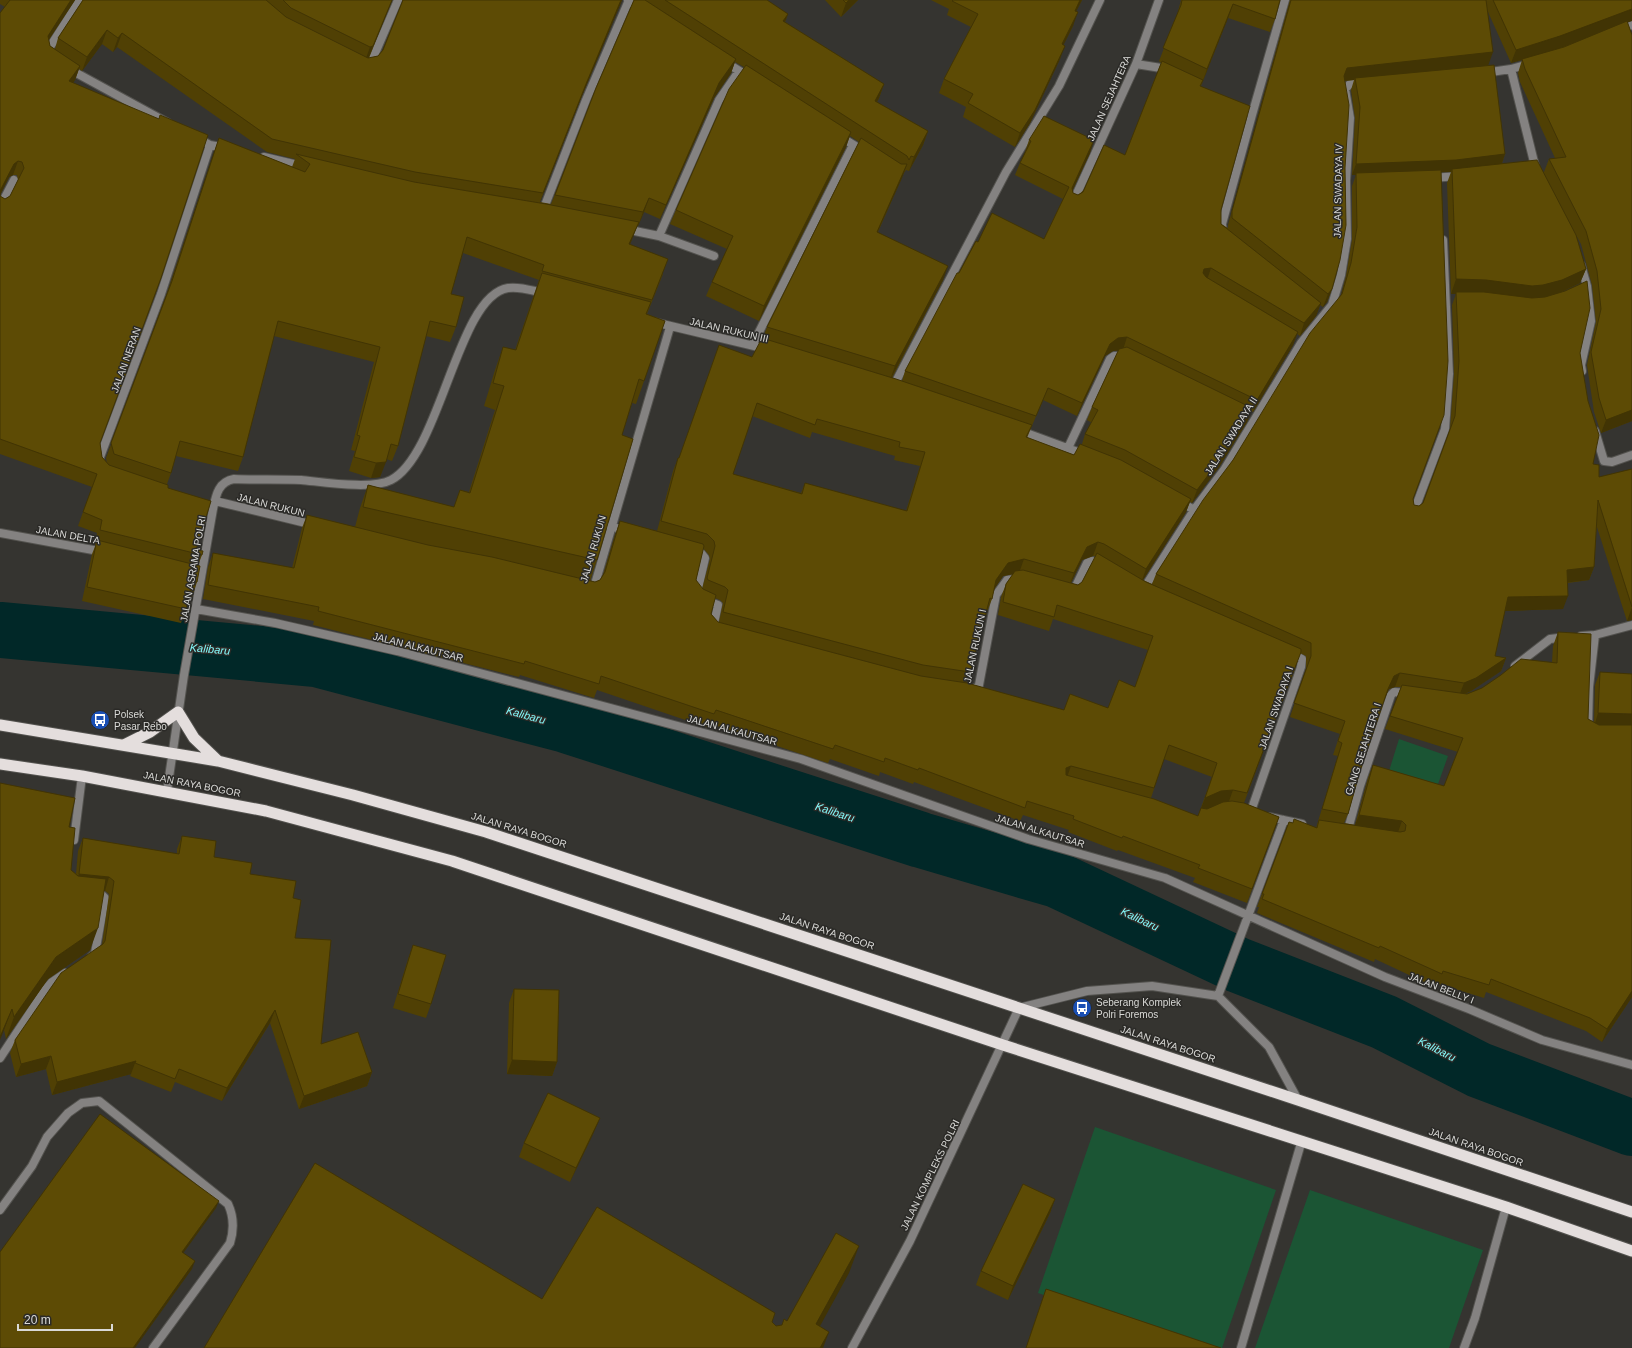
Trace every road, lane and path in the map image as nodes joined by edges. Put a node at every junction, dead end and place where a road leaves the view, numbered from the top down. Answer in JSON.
{"nodes":[{"id":1,"x":80,"y":0,"type":"edge"},
{"id":2,"x":398,"y":0,"type":"edge"},
{"id":3,"x":629,"y":0,"type":"edge"},
{"id":4,"x":1100,"y":0,"type":"edge"},
{"id":5,"x":1159,"y":0,"type":"edge"},
{"id":6,"x":1285,"y":0,"type":"edge"},
{"id":7,"x":648,"y":13,"type":"edge"},
{"id":8,"x":1632,"y":25,"type":"edge"},
{"id":9,"x":1612,"y":33,"type":"edge"},
{"id":10,"x":720,"y":58,"type":"edge"},
{"id":11,"x":1534,"y":62,"type":"edge"},
{"id":12,"x":358,"y":63,"type":"edge"},
{"id":13,"x":1136,"y":64,"type":"junction"},
{"id":14,"x":1512,"y":70,"type":"junction"},
{"id":15,"x":739,"y":71,"type":"junction"},
{"id":16,"x":1472,"y":74,"type":"edge"},
{"id":17,"x":1175,"y":75,"type":"edge"},
{"id":18,"x":1372,"y":82,"type":"edge"},
{"id":19,"x":759,"y":84,"type":"edge"},
{"id":20,"x":1228,"y":103,"type":"edge"},
{"id":21,"x":1252,"y":115,"type":"junction"},
{"id":22,"x":175,"y":126,"type":"edge"},
{"id":23,"x":832,"y":132,"type":"edge"},
{"id":24,"x":189,"y":134,"type":"edge"},
{"id":25,"x":210,"y":145,"type":"junction"},
{"id":26,"x":852,"y":145,"type":"junction"},
{"id":27,"x":233,"y":150,"type":"edge"},
{"id":28,"x":256,"y":156,"type":"edge"},
{"id":29,"x":872,"y":158,"type":"edge"},
{"id":30,"x":309,"y":168,"type":"edge"},
{"id":31,"x":1467,"y":175,"type":"edge"},
{"id":32,"x":1425,"y":178,"type":"edge"},
{"id":33,"x":14,"y":180,"type":"edge"},
{"id":34,"x":1542,"y":181,"type":"edge"},
{"id":35,"x":1074,"y":202,"type":"edge"},
{"id":36,"x":0,"y":207,"type":"edge"},
{"id":37,"x":542,"y":213,"type":"edge"},
{"id":38,"x":618,"y":228,"type":"edge"},
{"id":39,"x":1443,"y":230,"type":"edge"},
{"id":40,"x":659,"y":236,"type":"junction"},
{"id":41,"x":1228,"y":239,"type":"edge"},
{"id":42,"x":1578,"y":253,"type":"edge"},
{"id":43,"x":714,"y":256,"type":"dead end"},
{"id":44,"x":553,"y":295,"type":"edge"},
{"id":45,"x":1320,"y":312,"type":"joint"},
{"id":46,"x":648,"y":321,"type":"edge"},
{"id":47,"x":670,"y":326,"type":"junction"},
{"id":48,"x":753,"y":344,"type":"junction"},
{"id":49,"x":775,"y":351,"type":"edge"},
{"id":50,"x":1130,"y":358,"type":"edge"},
{"id":51,"x":1583,"y":379,"type":"edge"},
{"id":52,"x":893,"y":388,"type":"edge"},
{"id":53,"x":1591,"y":420,"type":"edge"},
{"id":54,"x":1006,"y":426,"type":"edge"},
{"id":55,"x":1068,"y":448,"type":"junction"},
{"id":56,"x":1632,"y":455,"type":"edge"},
{"id":57,"x":1097,"y":459,"type":"edge"},
{"id":58,"x":104,"y":471,"type":"edge"},
{"id":59,"x":1173,"y":498,"type":"edge"},
{"id":60,"x":211,"y":506,"type":"junction"},
{"id":61,"x":1194,"y":510,"type":"junction"},
{"id":62,"x":1413,"y":514,"type":"edge"},
{"id":63,"x":610,"y":526,"type":"junction"},
{"id":64,"x":325,"y":528,"type":"edge"},
{"id":65,"x":633,"y":533,"type":"edge"},
{"id":66,"x":0,"y":534,"type":"edge"},
{"id":67,"x":686,"y":549,"type":"edge"},
{"id":68,"x":109,"y":553,"type":"edge"},
{"id":69,"x":1110,"y":568,"type":"edge"},
{"id":70,"x":1025,"y":580,"type":"edge"},
{"id":71,"x":581,"y":588,"type":"edge"},
{"id":72,"x":1143,"y":589,"type":"edge"},
{"id":73,"x":1063,"y":591,"type":"edge"},
{"id":74,"x":196,"y":609,"type":"junction"},
{"id":75,"x":1632,"y":626,"type":"edge"},
{"id":76,"x":721,"y":632,"type":"edge"},
{"id":77,"x":1595,"y":635,"type":"junction"},
{"id":78,"x":1283,"y":650,"type":"edge"},
{"id":79,"x":1510,"y":670,"type":"edge"},
{"id":80,"x":962,"y":691,"type":"edge"},
{"id":81,"x":1420,"y":695,"type":"edge"},
{"id":82,"x":178,"y":712,"type":"junction"},
{"id":83,"x":0,"y":725,"type":"edge"},
{"id":84,"x":1594,"y":733,"type":"edge"},
{"id":85,"x":124,"y":745,"type":"junction"},
{"id":86,"x":172,"y":754,"type":"junction"},
{"id":87,"x":218,"y":761,"type":"junction"},
{"id":88,"x":0,"y":764,"type":"edge"},
{"id":89,"x":82,"y":776,"type":"junction"},
{"id":90,"x":167,"y":791,"type":"junction"},
{"id":91,"x":1284,"y":820,"type":"junction"},
{"id":92,"x":1313,"y":827,"type":"edge"},
{"id":93,"x":1347,"y":833,"type":"edge"},
{"id":94,"x":72,"y":851,"type":"edge"},
{"id":95,"x":87,"y":893,"type":"edge"},
{"id":96,"x":1249,"y":915,"type":"junction"},
{"id":97,"x":81,"y":962,"type":"edge"},
{"id":98,"x":69,"y":970,"type":"edge"},
{"id":99,"x":1218,"y":996,"type":"junction"},
{"id":100,"x":1019,"y":1008,"type":"junction"},
{"id":101,"x":1003,"y":1045,"type":"junction"},
{"id":102,"x":0,"y":1058,"type":"edge"},
{"id":103,"x":1632,"y":1065,"type":"edge"},
{"id":104,"x":1298,"y":1100,"type":"junction"},
{"id":105,"x":1302,"y":1140,"type":"junction"},
{"id":106,"x":1506,"y":1207,"type":"junction"},
{"id":107,"x":0,"y":1210,"type":"edge"},
{"id":108,"x":1632,"y":1212,"type":"edge"},
{"id":109,"x":1632,"y":1251,"type":"edge"},
{"id":110,"x":153,"y":1348,"type":"edge"},
{"id":111,"x":852,"y":1348,"type":"edge"},
{"id":112,"x":1241,"y":1348,"type":"edge"},
{"id":113,"x":1464,"y":1348,"type":"edge"}],
"edges":[{"from":1,"to":22,"type":"street"},
{"from":2,"to":12,"type":"street"},
{"from":3,"to":7,"type":"street"},
{"from":3,"to":37,"type":"street"},
{"from":4,"to":52,"type":"street"},
{"from":5,"to":13,"type":"street","name":"JALAN SEJAHTERA"},
{"from":6,"to":21,"type":"street"},
{"from":8,"to":9,"type":"street"},
{"from":10,"to":15,"type":"street"},
{"from":11,"to":14,"type":"street"},
{"from":13,"to":17,"type":"street"},
{"from":13,"to":35,"type":"street","name":"JALAN SEJAHTERA"},
{"from":14,"to":16,"type":"street"},
{"from":14,"to":34,"type":"street"},
{"from":15,"to":19,"type":"street"},
{"from":15,"to":40,"type":"street"},
{"from":18,"to":45,"type":"street","name":"JALAN SWADAYA IV"},
{"from":20,"to":21,"type":"street"},
{"from":21,"to":41,"type":"street"},
{"from":23,"to":26,"type":"street"},
{"from":24,"to":25,"type":"street"},
{"from":25,"to":27,"type":"street"},
{"from":25,"to":58,"type":"street","name":"JALAN NERAN"},
{"from":26,"to":29,"type":"street"},
{"from":26,"to":48,"type":"street"},
{"from":28,"to":30,"type":"street"},
{"from":31,"to":32,"type":"street"},
{"from":33,"to":36,"type":"street"},
{"from":38,"to":40,"type":"street"},
{"from":39,"to":62,"type":"street"},
{"from":40,"to":43,"type":"street"},
{"from":42,"to":51,"type":"street"},
{"from":44,"to":60,"type":"street","name":"JALAN ASRAMA POLRI"},
{"from":45,"to":61,"type":"street","name":"JALAN SWADAYA II"},
{"from":46,"to":47,"type":"street","name":"JALAN RUKUN III"},
{"from":47,"to":48,"type":"street","name":"JALAN RUKUN III"},
{"from":47,"to":63,"type":"street","name":"JALAN RUKUN"},
{"from":48,"to":49,"type":"street","name":"JALAN RUKUN III"},
{"from":50,"to":55,"type":"street"},
{"from":53,"to":56,"type":"street"},
{"from":54,"to":55,"type":"street"},
{"from":55,"to":57,"type":"street"},
{"from":59,"to":61,"type":"street"},
{"from":60,"to":64,"type":"street","name":"JALAN RUKUN"},
{"from":60,"to":74,"type":"street","name":"JALAN ASRAMA POLRI"},
{"from":61,"to":72,"type":"street","name":"JALAN SWADAYA II"},
{"from":63,"to":65,"type":"street"},
{"from":63,"to":71,"type":"street","name":"JALAN RUKUN"},
{"from":66,"to":68,"type":"street","name":"JALAN DELTA"},
{"from":67,"to":76,"type":"street"},
{"from":69,"to":73,"type":"street"},
{"from":70,"to":80,"type":"street","name":"JALAN RUKUN I"},
{"from":74,"to":82,"type":"street","name":"JALAN ASRAMA POLRI"},
{"from":74,"to":96,"type":"street","name":"JALAN ALKAUTSAR"},
{"from":75,"to":77,"type":"street"},
{"from":77,"to":79,"type":"street"},
{"from":77,"to":84,"type":"street"},
{"from":78,"to":91,"type":"street","name":"JALAN SWADAYA I"},
{"from":81,"to":93,"type":"street","name":"GANG SEJAHTERA I"},
{"from":82,"to":85,"type":"highway"},
{"from":82,"to":86,"type":"street","name":"JALAN ASRAMA POLRI"},
{"from":82,"to":87,"type":"highway"},
{"from":83,"to":85,"type":"highway","name":"JALAN RAYA BOGOR"},
{"from":85,"to":86,"type":"highway","name":"JALAN RAYA BOGOR"},
{"from":86,"to":87,"type":"highway","name":"JALAN RAYA BOGOR"},
{"from":86,"to":90,"type":"street","name":"JALAN ASRAMA POLRI"},
{"from":87,"to":100,"type":"highway","name":"JALAN RAYA BOGOR"},
{"from":88,"to":89,"type":"highway","name":"JALAN RAYA BOGOR"},
{"from":89,"to":90,"type":"highway","name":"JALAN RAYA BOGOR"},
{"from":89,"to":94,"type":"street"},
{"from":90,"to":101,"type":"highway","name":"JALAN RAYA BOGOR"},
{"from":91,"to":92,"type":"street"},
{"from":91,"to":96,"type":"street"},
{"from":95,"to":97,"type":"street"},
{"from":96,"to":99,"type":"street"},
{"from":96,"to":103,"type":"street","name":"JALAN BELLY I"},
{"from":98,"to":102,"type":"street"},
{"from":99,"to":100,"type":"street"},
{"from":99,"to":104,"type":"street"},
{"from":100,"to":101,"type":"street","name":"JALAN KOMPLEKS POLRI"},
{"from":100,"to":104,"type":"highway","name":"JALAN RAYA BOGOR"},
{"from":101,"to":105,"type":"highway","name":"JALAN RAYA BOGOR"},
{"from":101,"to":111,"type":"street","name":"JALAN KOMPLEKS POLRI"},
{"from":104,"to":108,"type":"highway","name":"JALAN RAYA BOGOR"},
{"from":105,"to":106,"type":"highway","name":"JALAN RAYA BOGOR"},
{"from":105,"to":112,"type":"street"},
{"from":106,"to":109,"type":"highway","name":"JALAN RAYA BOGOR"},
{"from":106,"to":113,"type":"street"},
{"from":107,"to":110,"type":"street"}]}
